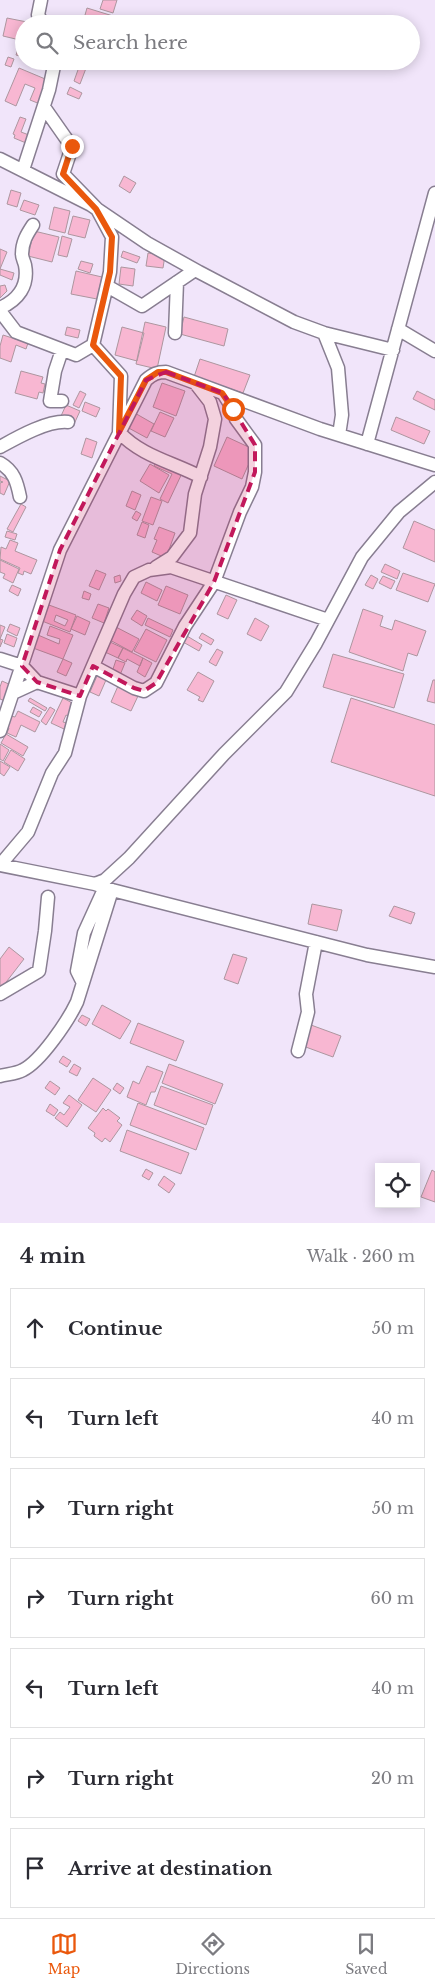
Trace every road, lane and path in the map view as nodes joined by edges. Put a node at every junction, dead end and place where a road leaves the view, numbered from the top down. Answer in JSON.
{"nodes":[{"id":1,"x":41,"y":0,"type":"edge"},
{"id":2,"x":38,"y":15,"type":"edge"},
{"id":3,"x":52,"y":70,"type":"edge"},
{"id":4,"x":44,"y":106,"type":"junction"},
{"id":5,"x":0,"y":159,"type":"edge"},
{"id":6,"x":23,"y":170,"type":"junction"},
{"id":7,"x":435,"y":193,"type":"edge"},
{"id":8,"x":96,"y":209,"type":"junction"},
{"id":9,"x":33,"y":225,"type":"dead end"},
{"id":10,"x":195,"y":270,"type":"junction"},
{"id":11,"x":177,"y":282,"type":"junction"},
{"id":12,"x":107,"y":286,"type":"junction"},
{"id":13,"x":0,"y":309,"type":"edge"},
{"id":14,"x":398,"y":328,"type":"junction"},
{"id":15,"x":175,"y":334,"type":"dead end"},
{"id":16,"x":324,"y":334,"type":"junction"},
{"id":17,"x":93,"y":345,"type":"junction"},
{"id":18,"x":62,"y":350,"type":"junction"},
{"id":19,"x":393,"y":350,"type":"junction"},
{"id":20,"x":435,"y":351,"type":"edge"},
{"id":21,"x":194,"y":382,"type":"junction"},
{"id":22,"x":222,"y":393,"type":"junction"},
{"id":23,"x":62,"y":401,"type":"dead end"},
{"id":24,"x":68,"y":422,"type":"dead end"},
{"id":25,"x":119,"y":432,"type":"junction"},
{"id":26,"x":339,"y":435,"type":"junction"},
{"id":27,"x":367,"y":444,"type":"junction"},
{"id":28,"x":0,"y":447,"type":"edge"},
{"id":29,"x":0,"y":462,"type":"edge"},
{"id":30,"x":435,"y":465,"type":"edge"},
{"id":31,"x":201,"y":477,"type":"junction"},
{"id":32,"x":435,"y":482,"type":"edge"},
{"id":33,"x":20,"y":497,"type":"dead end"},
{"id":34,"x":152,"y":570,"type":"junction"},
{"id":35,"x":214,"y":582,"type":"junction"},
{"id":36,"x":328,"y":620,"type":"junction"},
{"id":37,"x":0,"y":659,"type":"edge"},
{"id":38,"x":22,"y":666,"type":"junction"},
{"id":39,"x":93,"y":666,"type":"junction"},
{"id":40,"x":37,"y":682,"type":"junction"},
{"id":41,"x":13,"y":693,"type":"junction"},
{"id":42,"x":80,"y":696,"type":"junction"},
{"id":43,"x":0,"y":731,"type":"edge"},
{"id":44,"x":0,"y":865,"type":"edge"},
{"id":45,"x":104,"y":887,"type":"junction"},
{"id":46,"x":48,"y":897,"type":"dead end"},
{"id":47,"x":316,"y":942,"type":"junction"},
{"id":48,"x":435,"y":967,"type":"edge"},
{"id":49,"x":0,"y":994,"type":"edge"},
{"id":50,"x":298,"y":1051,"type":"dead end"},
{"id":51,"x":0,"y":1076,"type":"edge"}],
"edges":[{"from":1,"to":2,"type":"street"},
{"from":3,"to":4,"type":"street"},
{"from":4,"to":6,"type":"street"},
{"from":4,"to":8,"type":"street"},
{"from":5,"to":6,"type":"street"},
{"from":6,"to":8,"type":"street"},
{"from":7,"to":14,"type":"street"},
{"from":8,"to":10,"type":"street"},
{"from":8,"to":12,"type":"street"},
{"from":9,"to":13,"type":"street"},
{"from":10,"to":11,"type":"street"},
{"from":10,"to":16,"type":"street"},
{"from":11,"to":12,"type":"street"},
{"from":11,"to":15,"type":"street"},
{"from":12,"to":17,"type":"street"},
{"from":13,"to":18,"type":"street"},
{"from":14,"to":19,"type":"street"},
{"from":14,"to":20,"type":"street"},
{"from":16,"to":19,"type":"street"},
{"from":16,"to":26,"type":"street"},
{"from":17,"to":18,"type":"street"},
{"from":17,"to":25,"type":"street"},
{"from":18,"to":23,"type":"street"},
{"from":19,"to":27,"type":"street"},
{"from":21,"to":22,"type":"street"},
{"from":21,"to":25,"type":"street"},
{"from":21,"to":31,"type":"street"},
{"from":22,"to":26,"type":"street"},
{"from":22,"to":35,"type":"street"},
{"from":24,"to":28,"type":"street"},
{"from":25,"to":31,"type":"street"},
{"from":25,"to":38,"type":"street"},
{"from":26,"to":27,"type":"street"},
{"from":27,"to":30,"type":"street"},
{"from":29,"to":33,"type":"street"},
{"from":31,"to":34,"type":"street"},
{"from":32,"to":36,"type":"street"},
{"from":34,"to":35,"type":"street"},
{"from":34,"to":39,"type":"street"},
{"from":35,"to":36,"type":"street"},
{"from":35,"to":39,"type":"street"},
{"from":36,"to":45,"type":"street"},
{"from":37,"to":38,"type":"street"},
{"from":38,"to":40,"type":"street"},
{"from":38,"to":41,"type":"street"},
{"from":39,"to":42,"type":"street"},
{"from":40,"to":41,"type":"street"},
{"from":40,"to":42,"type":"street"},
{"from":41,"to":43,"type":"street"},
{"from":42,"to":44,"type":"street"},
{"from":44,"to":45,"type":"street"},
{"from":45,"to":47,"type":"street"},
{"from":45,"to":51,"type":"street"},
{"from":46,"to":49,"type":"street"},
{"from":47,"to":48,"type":"street"},
{"from":47,"to":50,"type":"street"}]}
